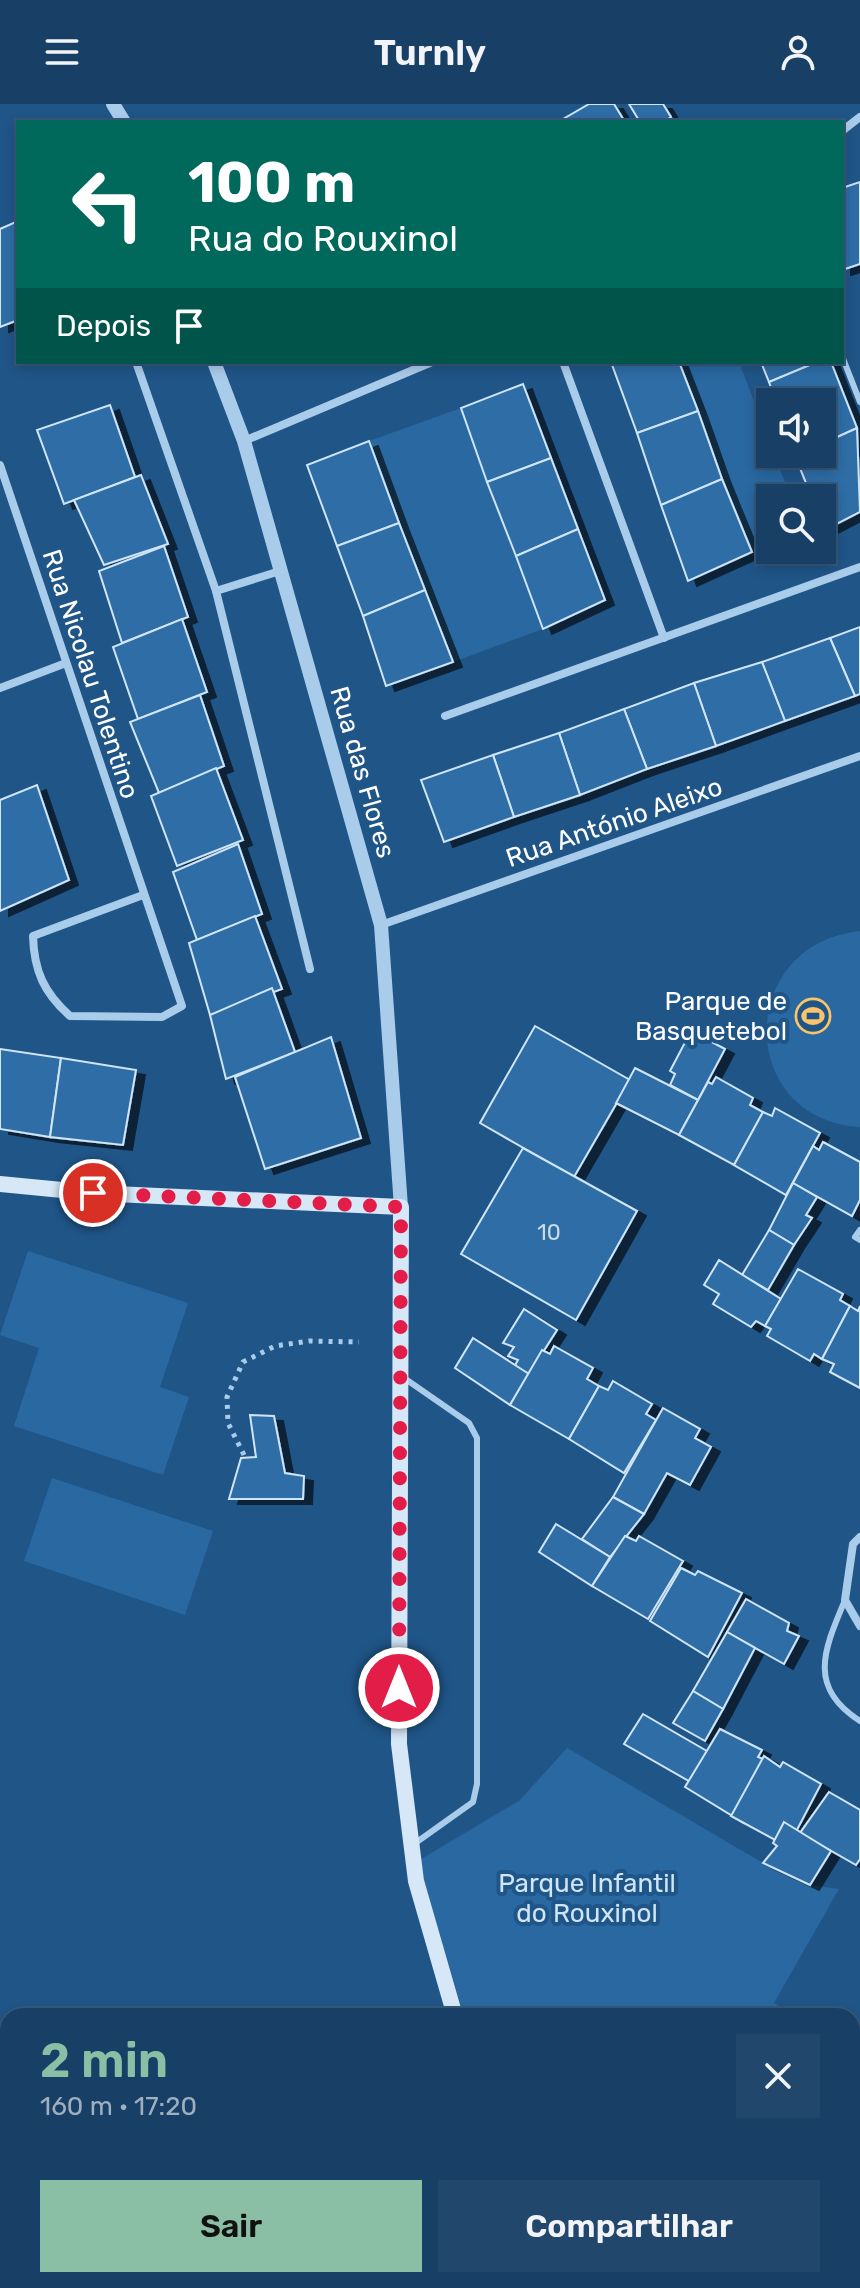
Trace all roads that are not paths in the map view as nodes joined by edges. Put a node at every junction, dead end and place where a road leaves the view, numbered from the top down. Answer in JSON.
{"nodes":[{"id":1,"x":860,"y":117,"type":"edge"},
{"id":2,"x":844,"y":129,"type":"edge"},
{"id":3,"x":844,"y":361,"type":"edge"},
{"id":4,"x":137,"y":364,"type":"edge"},
{"id":5,"x":215,"y":364,"type":"edge"},
{"id":6,"x":427,"y":364,"type":"edge"},
{"id":7,"x":564,"y":364,"type":"edge"},
{"id":8,"x":860,"y":402,"type":"edge"},
{"id":9,"x":244,"y":441,"type":"junction"},
{"id":10,"x":0,"y":465,"type":"edge"},
{"id":11,"x":860,"y":567,"type":"edge"},
{"id":12,"x":280,"y":571,"type":"junction"},
{"id":13,"x":216,"y":591,"type":"junction"},
{"id":14,"x":664,"y":638,"type":"junction"},
{"id":15,"x":66,"y":663,"type":"junction"},
{"id":16,"x":0,"y":688,"type":"edge"},
{"id":17,"x":445,"y":716,"type":"dead end"},
{"id":18,"x":860,"y":756,"type":"edge"},
{"id":19,"x":143,"y":895,"type":"junction"},
{"id":20,"x":381,"y":925,"type":"junction"},
{"id":21,"x":310,"y":969,"type":"dead end"},
{"id":22,"x":0,"y":1184,"type":"edge"},
{"id":23,"x":401,"y":1207,"type":"junction"},
{"id":24,"x":860,"y":1230,"type":"edge"},
{"id":25,"x":860,"y":1240,"type":"edge"},
{"id":26,"x":403,"y":1378,"type":"junction"},
{"id":27,"x":860,"y":1537,"type":"edge"},
{"id":28,"x":845,"y":1600,"type":"junction"},
{"id":29,"x":860,"y":1626,"type":"edge"},
{"id":30,"x":860,"y":1721,"type":"edge"},
{"id":31,"x":411,"y":1846,"type":"junction"},
{"id":32,"x":453,"y":2008,"type":"edge"}],
"edges":[{"from":1,"to":2,"type":"street"},
{"from":3,"to":8,"type":"lane"},
{"from":4,"to":13,"type":"street"},
{"from":5,"to":9,"type":"street","name":"Rua das Flores"},
{"from":6,"to":9,"type":"street"},
{"from":7,"to":14,"type":"street"},
{"from":9,"to":12,"type":"street","name":"Rua das Flores"},
{"from":10,"to":15,"type":"street","name":"Rua Nicolau Tolentino"},
{"from":11,"to":14,"type":"street"},
{"from":12,"to":13,"type":"street"},
{"from":12,"to":20,"type":"street","name":"Rua das Flores"},
{"from":13,"to":21,"type":"street"},
{"from":14,"to":17,"type":"street"},
{"from":15,"to":16,"type":"street"},
{"from":15,"to":19,"type":"street","name":"Rua Nicolau Tolentino"},
{"from":18,"to":20,"type":"street","name":"Rua António Aleixo"},
{"from":19,"to":19,"type":"street","name":"Rua Nicolau Tolentino"},
{"from":20,"to":23,"type":"street","name":"Rua das Flores"},
{"from":22,"to":23,"type":"main road"},
{"from":23,"to":26,"type":"main road"},
{"from":24,"to":25,"type":"lane"},
{"from":26,"to":31,"type":"main road"},
{"from":26,"to":31,"type":"lane"},
{"from":27,"to":28,"type":"street"},
{"from":28,"to":29,"type":"street"},
{"from":28,"to":30,"type":"lane"},
{"from":31,"to":32,"type":"main road"}]}
